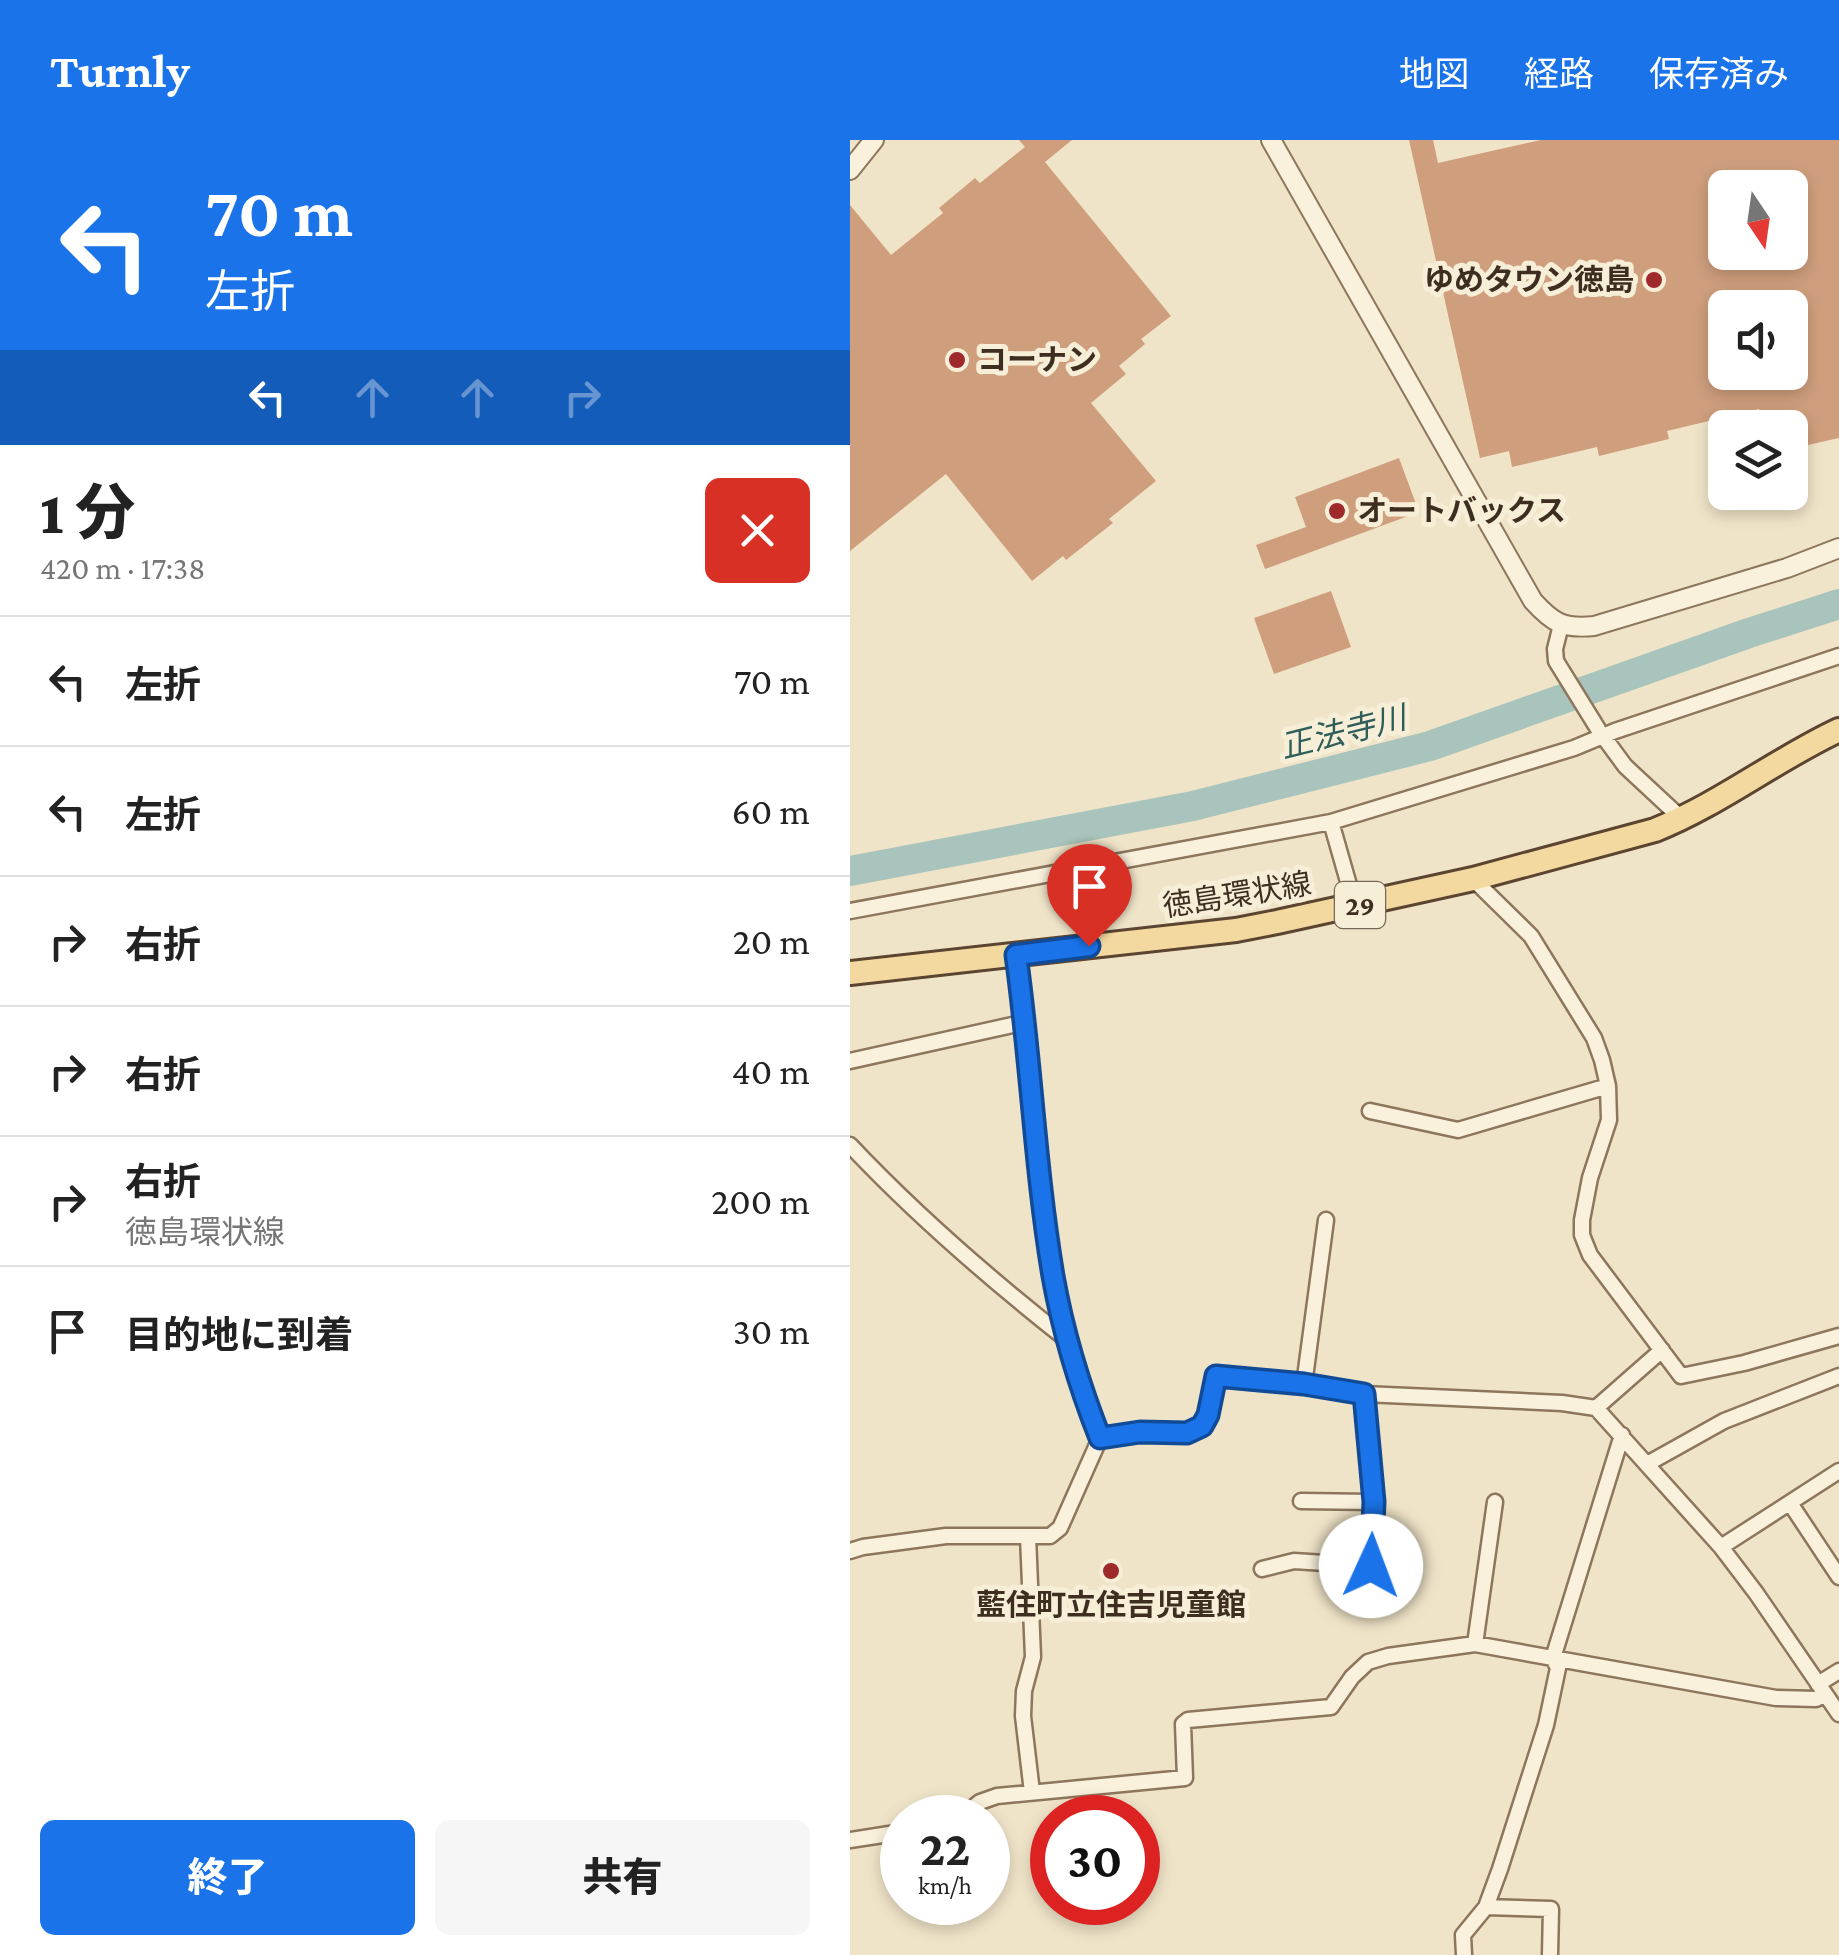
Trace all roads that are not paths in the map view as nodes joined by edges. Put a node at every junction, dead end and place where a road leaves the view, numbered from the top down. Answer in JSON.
{"nodes":[{"id":1,"x":874,"y":140,"type":"edge"},
{"id":2,"x":1271,"y":140,"type":"edge"},
{"id":3,"x":850,"y":170,"type":"edge"},
{"id":4,"x":1839,"y":548,"type":"edge"},
{"id":5,"x":1561,"y":625,"type":"junction"},
{"id":6,"x":1839,"y":656,"type":"edge"},
{"id":7,"x":1839,"y":730,"type":"edge"},
{"id":8,"x":1601,"y":732,"type":"junction"},
{"id":9,"x":1682,"y":819,"type":"junction"},
{"id":10,"x":1331,"y":822,"type":"junction"},
{"id":11,"x":1473,"y":878,"type":"junction"},
{"id":12,"x":1355,"y":906,"type":"junction"},
{"id":13,"x":850,"y":911,"type":"edge"},
{"id":14,"x":1016,"y":955,"type":"junction"},
{"id":15,"x":850,"y":972,"type":"edge"},
{"id":16,"x":1026,"y":1022,"type":"junction"},
{"id":17,"x":850,"y":1061,"type":"edge"},
{"id":18,"x":1608,"y":1086,"type":"junction"},
{"id":19,"x":1370,"y":1112,"type":"dead end"},
{"id":20,"x":850,"y":1144,"type":"edge"},
{"id":21,"x":1326,"y":1220,"type":"dead end"},
{"id":22,"x":1839,"y":1336,"type":"edge"},
{"id":23,"x":1066,"y":1340,"type":"junction"},
{"id":24,"x":1662,"y":1350,"type":"junction"},
{"id":25,"x":1839,"y":1376,"type":"edge"},
{"id":26,"x":1304,"y":1384,"type":"junction"},
{"id":27,"x":1364,"y":1394,"type":"junction"},
{"id":28,"x":1596,"y":1408,"type":"junction"},
{"id":29,"x":1622,"y":1435,"type":"junction"},
{"id":30,"x":1100,"y":1438,"type":"junction"},
{"id":31,"x":1647,"y":1464,"type":"junction"},
{"id":32,"x":1839,"y":1471,"type":"edge"},
{"id":33,"x":1300,"y":1500,"type":"dead end"},
{"id":34,"x":1374,"y":1502,"type":"junction"},
{"id":35,"x":1496,"y":1502,"type":"dead end"},
{"id":36,"x":1790,"y":1502,"type":"junction"},
{"id":37,"x":1028,"y":1536,"type":"junction"},
{"id":38,"x":1721,"y":1547,"type":"junction"},
{"id":39,"x":850,"y":1552,"type":"edge"},
{"id":40,"x":1262,"y":1569,"type":"dead end"},
{"id":41,"x":1839,"y":1577,"type":"edge"},
{"id":42,"x":1475,"y":1644,"type":"junction"},
{"id":43,"x":1553,"y":1658,"type":"junction"},
{"id":44,"x":1839,"y":1671,"type":"edge"},
{"id":45,"x":1821,"y":1689,"type":"junction"},
{"id":46,"x":1839,"y":1714,"type":"edge"},
{"id":47,"x":1032,"y":1792,"type":"junction"},
{"id":48,"x":1006,"y":1795,"type":"edge"},
{"id":49,"x":880,"y":1835,"type":"edge"},
{"id":50,"x":850,"y":1840,"type":"edge"},
{"id":51,"x":1486,"y":1907,"type":"junction"},
{"id":52,"x":1464,"y":1955,"type":"edge"},
{"id":53,"x":1550,"y":1955,"type":"edge"}],
"edges":[{"from":1,"to":3,"type":"street"},
{"from":2,"to":5,"type":"street"},
{"from":4,"to":5,"type":"street"},
{"from":5,"to":8,"type":"street"},
{"from":6,"to":8,"type":"street"},
{"from":7,"to":9,"type":"main road","name":"徳島環状線","number":"29"},
{"from":8,"to":9,"type":"street"},
{"from":8,"to":10,"type":"street"},
{"from":9,"to":11,"type":"main road","name":"徳島環状線","number":"29"},
{"from":10,"to":12,"type":"street"},
{"from":10,"to":13,"type":"street"},
{"from":11,"to":12,"type":"main road","name":"徳島環状線","number":"29"},
{"from":11,"to":18,"type":"street"},
{"from":12,"to":14,"type":"main road","name":"徳島環状線","number":"29"},
{"from":14,"to":15,"type":"main road","name":"徳島環状線","number":"29"},
{"from":14,"to":16,"type":"street"},
{"from":16,"to":17,"type":"street"},
{"from":16,"to":23,"type":"street"},
{"from":18,"to":19,"type":"street"},
{"from":18,"to":24,"type":"street"},
{"from":20,"to":23,"type":"street"},
{"from":21,"to":26,"type":"street"},
{"from":22,"to":24,"type":"street"},
{"from":23,"to":30,"type":"street"},
{"from":24,"to":28,"type":"street"},
{"from":25,"to":31,"type":"street"},
{"from":26,"to":27,"type":"street"},
{"from":26,"to":30,"type":"street"},
{"from":27,"to":28,"type":"street"},
{"from":27,"to":34,"type":"street"},
{"from":28,"to":29,"type":"street"},
{"from":29,"to":31,"type":"street"},
{"from":29,"to":43,"type":"street"},
{"from":30,"to":37,"type":"street"},
{"from":31,"to":38,"type":"street"},
{"from":32,"to":36,"type":"street"},
{"from":33,"to":34,"type":"street"},
{"from":34,"to":40,"type":"street"},
{"from":35,"to":42,"type":"street"},
{"from":36,"to":38,"type":"street"},
{"from":36,"to":41,"type":"street"},
{"from":37,"to":39,"type":"street"},
{"from":37,"to":47,"type":"street"},
{"from":38,"to":45,"type":"street"},
{"from":42,"to":43,"type":"street"},
{"from":42,"to":47,"type":"street"},
{"from":43,"to":45,"type":"street"},
{"from":43,"to":51,"type":"street"},
{"from":44,"to":45,"type":"street"},
{"from":45,"to":46,"type":"street"},
{"from":47,"to":48,"type":"street"},
{"from":49,"to":50,"type":"street"},
{"from":51,"to":52,"type":"street"},
{"from":51,"to":53,"type":"street"}]}
